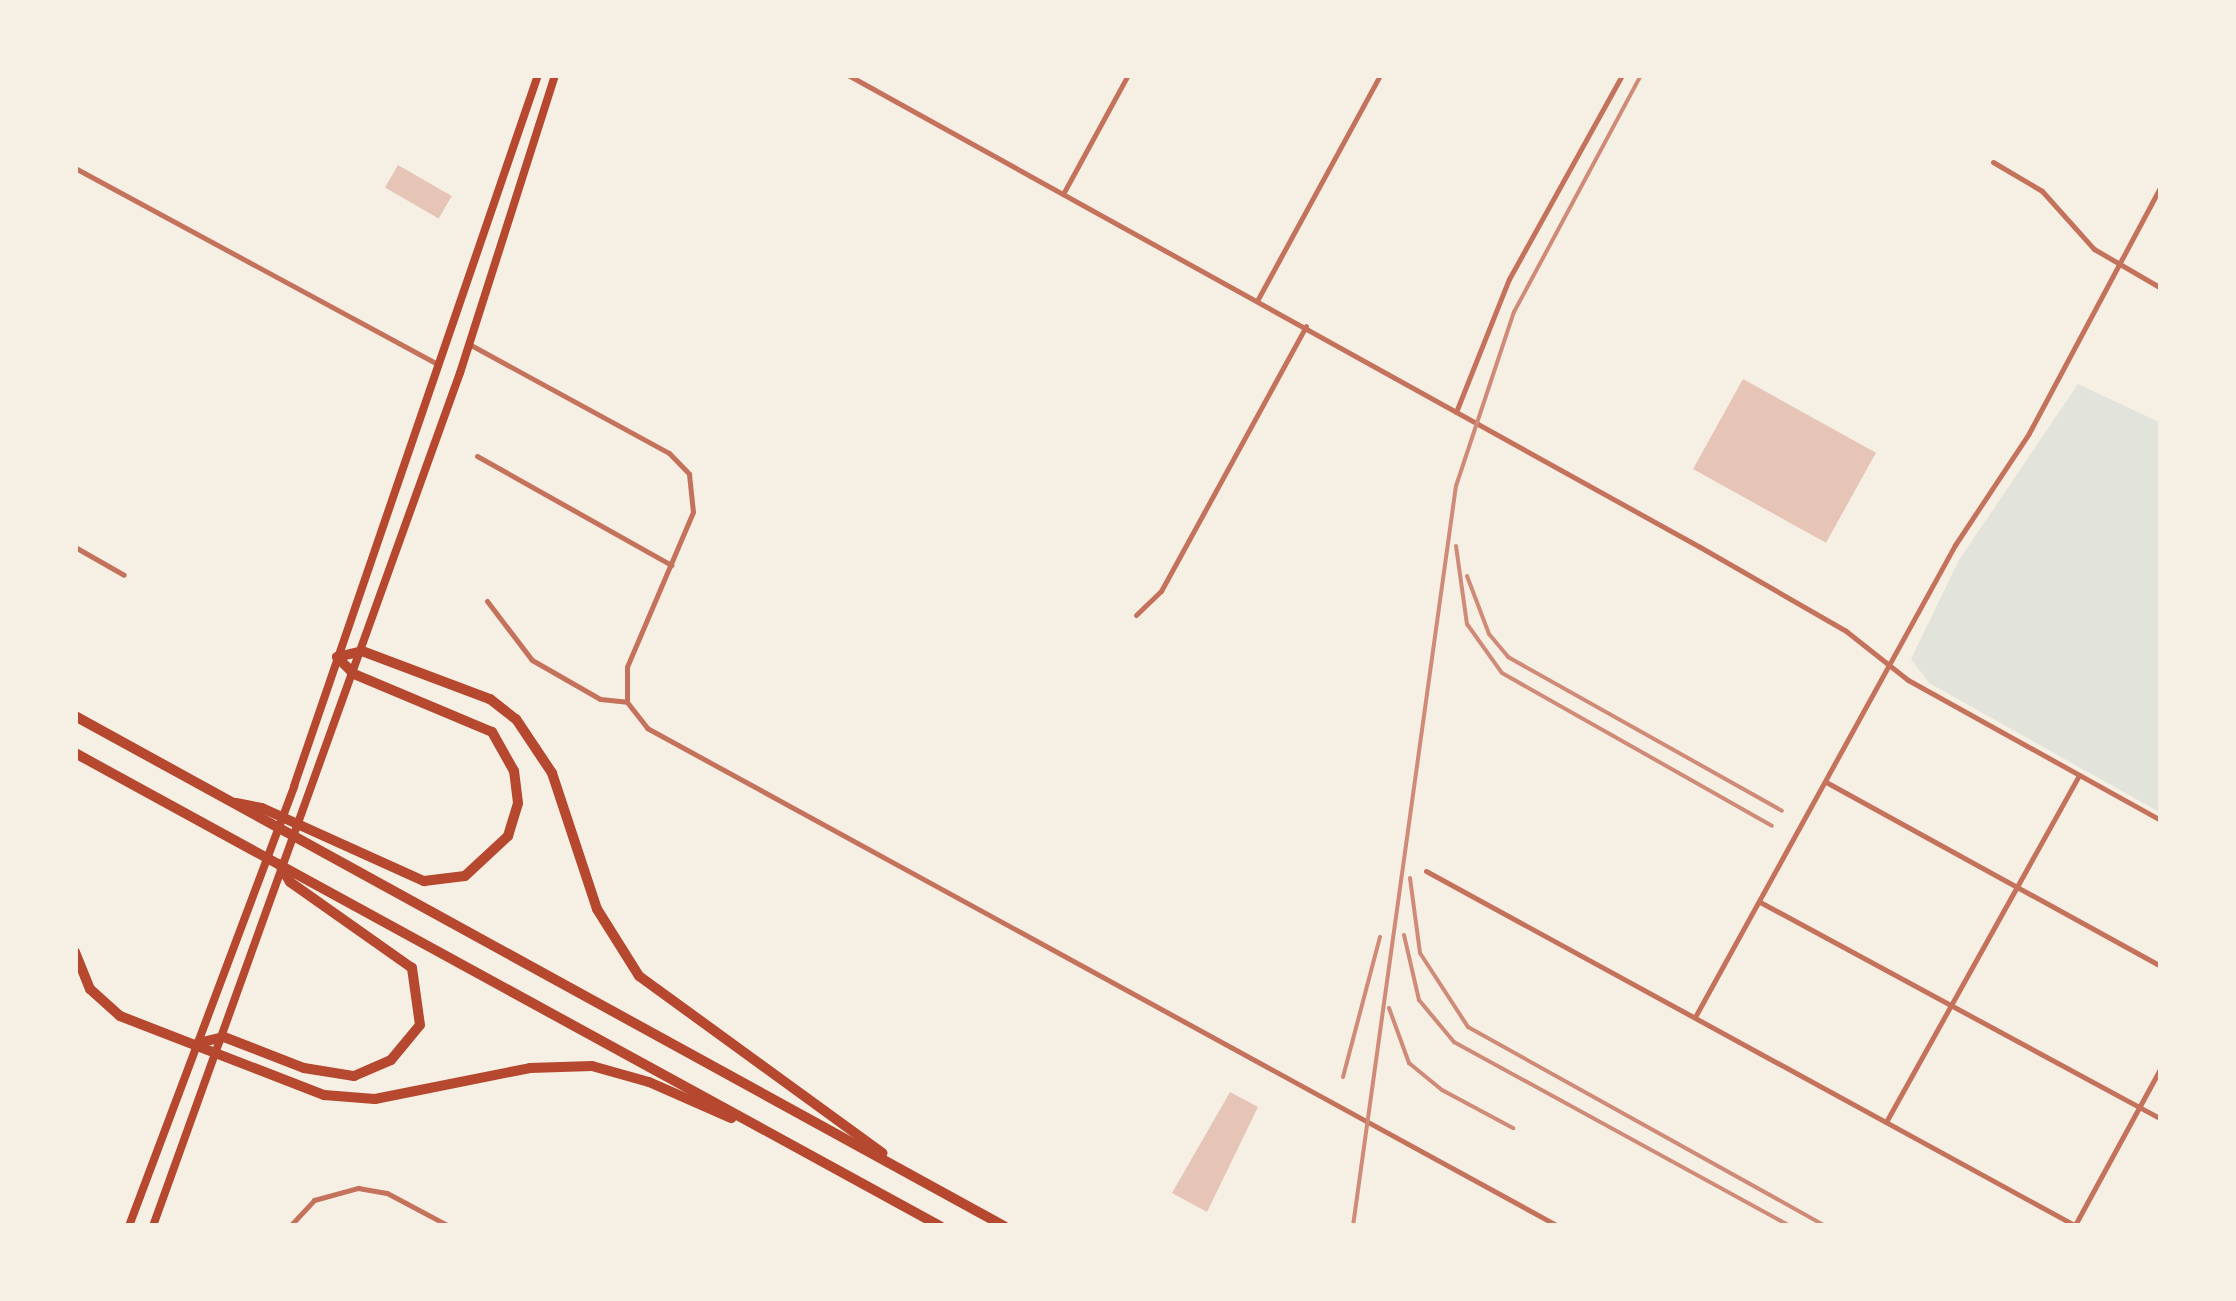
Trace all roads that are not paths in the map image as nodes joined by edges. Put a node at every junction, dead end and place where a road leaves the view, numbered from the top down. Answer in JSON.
{"nodes":[{"id":1,"x":538,"y":75,"type":"edge"},
{"id":2,"x":556,"y":75,"type":"edge"},
{"id":3,"x":848,"y":75,"type":"edge"},
{"id":4,"x":1128,"y":75,"type":"edge"},
{"id":5,"x":1380,"y":75,"type":"edge"},
{"id":6,"x":1622,"y":75,"type":"edge"},
{"id":7,"x":1993,"y":162,"type":"dead end"},
{"id":8,"x":75,"y":168,"type":"edge"},
{"id":9,"x":2161,"y":186,"type":"edge"},
{"id":10,"x":1063,"y":194,"type":"junction"},
{"id":11,"x":2119,"y":264,"type":"junction"},
{"id":12,"x":2161,"y":288,"type":"edge"},
{"id":13,"x":1258,"y":299,"type":"junction"},
{"id":14,"x":1306,"y":326,"type":"junction"},
{"id":15,"x":469,"y":344,"type":"junction"},
{"id":16,"x":441,"y":365,"type":"junction"},
{"id":17,"x":460,"y":373,"type":"junction"},
{"id":18,"x":1456,"y":412,"type":"junction"},
{"id":19,"x":477,"y":456,"type":"dead end"},
{"id":20,"x":75,"y":548,"type":"edge"},
{"id":21,"x":671,"y":565,"type":"junction"},
{"id":22,"x":124,"y":575,"type":"dead end"},
{"id":23,"x":488,"y":601,"type":"dead end"},
{"id":24,"x":1136,"y":615,"type":"dead end"},
{"id":25,"x":362,"y":651,"type":"junction"},
{"id":26,"x":337,"y":658,"type":"junction"},
{"id":27,"x":1888,"y":663,"type":"junction"},
{"id":28,"x":354,"y":674,"type":"junction"},
{"id":29,"x":627,"y":702,"type":"junction"},
{"id":30,"x":75,"y":716,"type":"edge"},
{"id":31,"x":75,"y":753,"type":"edge"},
{"id":32,"x":2078,"y":775,"type":"junction"},
{"id":33,"x":1826,"y":782,"type":"junction"},
{"id":34,"x":225,"y":801,"type":"junction"},
{"id":35,"x":2161,"y":820,"type":"edge"},
{"id":36,"x":278,"y":863,"type":"junction"},
{"id":37,"x":1426,"y":871,"type":"dead end"},
{"id":38,"x":2016,"y":887,"type":"junction"},
{"id":39,"x":1760,"y":902,"type":"junction"},
{"id":40,"x":75,"y":952,"type":"edge"},
{"id":41,"x":2161,"y":966,"type":"edge"},
{"id":42,"x":1951,"y":1005,"type":"junction"},
{"id":43,"x":1695,"y":1018,"type":"junction"},
{"id":44,"x":224,"y":1037,"type":"junction"},
{"id":45,"x":198,"y":1042,"type":"junction"},
{"id":46,"x":217,"y":1056,"type":"junction"},
{"id":47,"x":2161,"y":1067,"type":"edge"},
{"id":48,"x":2140,"y":1107,"type":"junction"},
{"id":49,"x":2161,"y":1119,"type":"edge"},
{"id":50,"x":1886,"y":1122,"type":"junction"},
{"id":51,"x":805,"y":1150,"type":"junction"},
{"id":52,"x":921,"y":1180,"type":"junction"},
{"id":53,"x":129,"y":1226,"type":"edge"},
{"id":54,"x":153,"y":1226,"type":"edge"},
{"id":55,"x":290,"y":1226,"type":"edge"},
{"id":56,"x":449,"y":1226,"type":"edge"},
{"id":57,"x":940,"y":1226,"type":"edge"},
{"id":58,"x":1004,"y":1226,"type":"edge"},
{"id":59,"x":1558,"y":1226,"type":"edge"},
{"id":60,"x":2075,"y":1226,"type":"edge"}],
"edges":[{"from":1,"to":16,"type":"main road"},
{"from":2,"to":15,"type":"main road"},
{"from":3,"to":10,"type":"street"},
{"from":4,"to":10,"type":"street"},
{"from":5,"to":13,"type":"street"},
{"from":6,"to":18,"type":"street"},
{"from":7,"to":11,"type":"street"},
{"from":8,"to":16,"type":"street"},
{"from":9,"to":11,"type":"street"},
{"from":10,"to":13,"type":"street"},
{"from":11,"to":12,"type":"street"},
{"from":11,"to":27,"type":"street"},
{"from":13,"to":14,"type":"street"},
{"from":14,"to":18,"type":"street"},
{"from":14,"to":24,"type":"street"},
{"from":15,"to":17,"type":"main road"},
{"from":15,"to":21,"type":"street"},
{"from":16,"to":17,"type":"main road"},
{"from":16,"to":26,"type":"main road"},
{"from":17,"to":25,"type":"main road"},
{"from":18,"to":27,"type":"street"},
{"from":19,"to":21,"type":"street"},
{"from":20,"to":22,"type":"street"},
{"from":21,"to":29,"type":"street"},
{"from":23,"to":29,"type":"street"},
{"from":25,"to":26,"type":"highway"},
{"from":25,"to":28,"type":"main road"},
{"from":25,"to":52,"type":"highway"},
{"from":26,"to":28,"type":"highway"},
{"from":26,"to":45,"type":"main road"},
{"from":27,"to":32,"type":"street"},
{"from":27,"to":33,"type":"street"},
{"from":28,"to":34,"type":"highway"},
{"from":28,"to":44,"type":"main road"},
{"from":29,"to":59,"type":"street"},
{"from":30,"to":34,"type":"highway"},
{"from":31,"to":36,"type":"highway"},
{"from":32,"to":35,"type":"street"},
{"from":32,"to":38,"type":"street"},
{"from":33,"to":38,"type":"street"},
{"from":33,"to":39,"type":"street"},
{"from":34,"to":52,"type":"highway"},
{"from":36,"to":44,"type":"highway"},
{"from":36,"to":51,"type":"highway"},
{"from":37,"to":43,"type":"street"},
{"from":38,"to":41,"type":"street"},
{"from":38,"to":42,"type":"street"},
{"from":39,"to":42,"type":"street"},
{"from":39,"to":43,"type":"street"},
{"from":40,"to":45,"type":"highway"},
{"from":42,"to":48,"type":"street"},
{"from":42,"to":50,"type":"street"},
{"from":43,"to":50,"type":"street"},
{"from":44,"to":45,"type":"highway"},
{"from":44,"to":46,"type":"main road"},
{"from":45,"to":46,"type":"highway"},
{"from":45,"to":53,"type":"main road"},
{"from":46,"to":51,"type":"highway"},
{"from":46,"to":54,"type":"main road"},
{"from":47,"to":48,"type":"street"},
{"from":48,"to":49,"type":"street"},
{"from":48,"to":60,"type":"street"},
{"from":50,"to":60,"type":"street"},
{"from":51,"to":57,"type":"highway"},
{"from":52,"to":58,"type":"highway"},
{"from":55,"to":56,"type":"street"}]}
